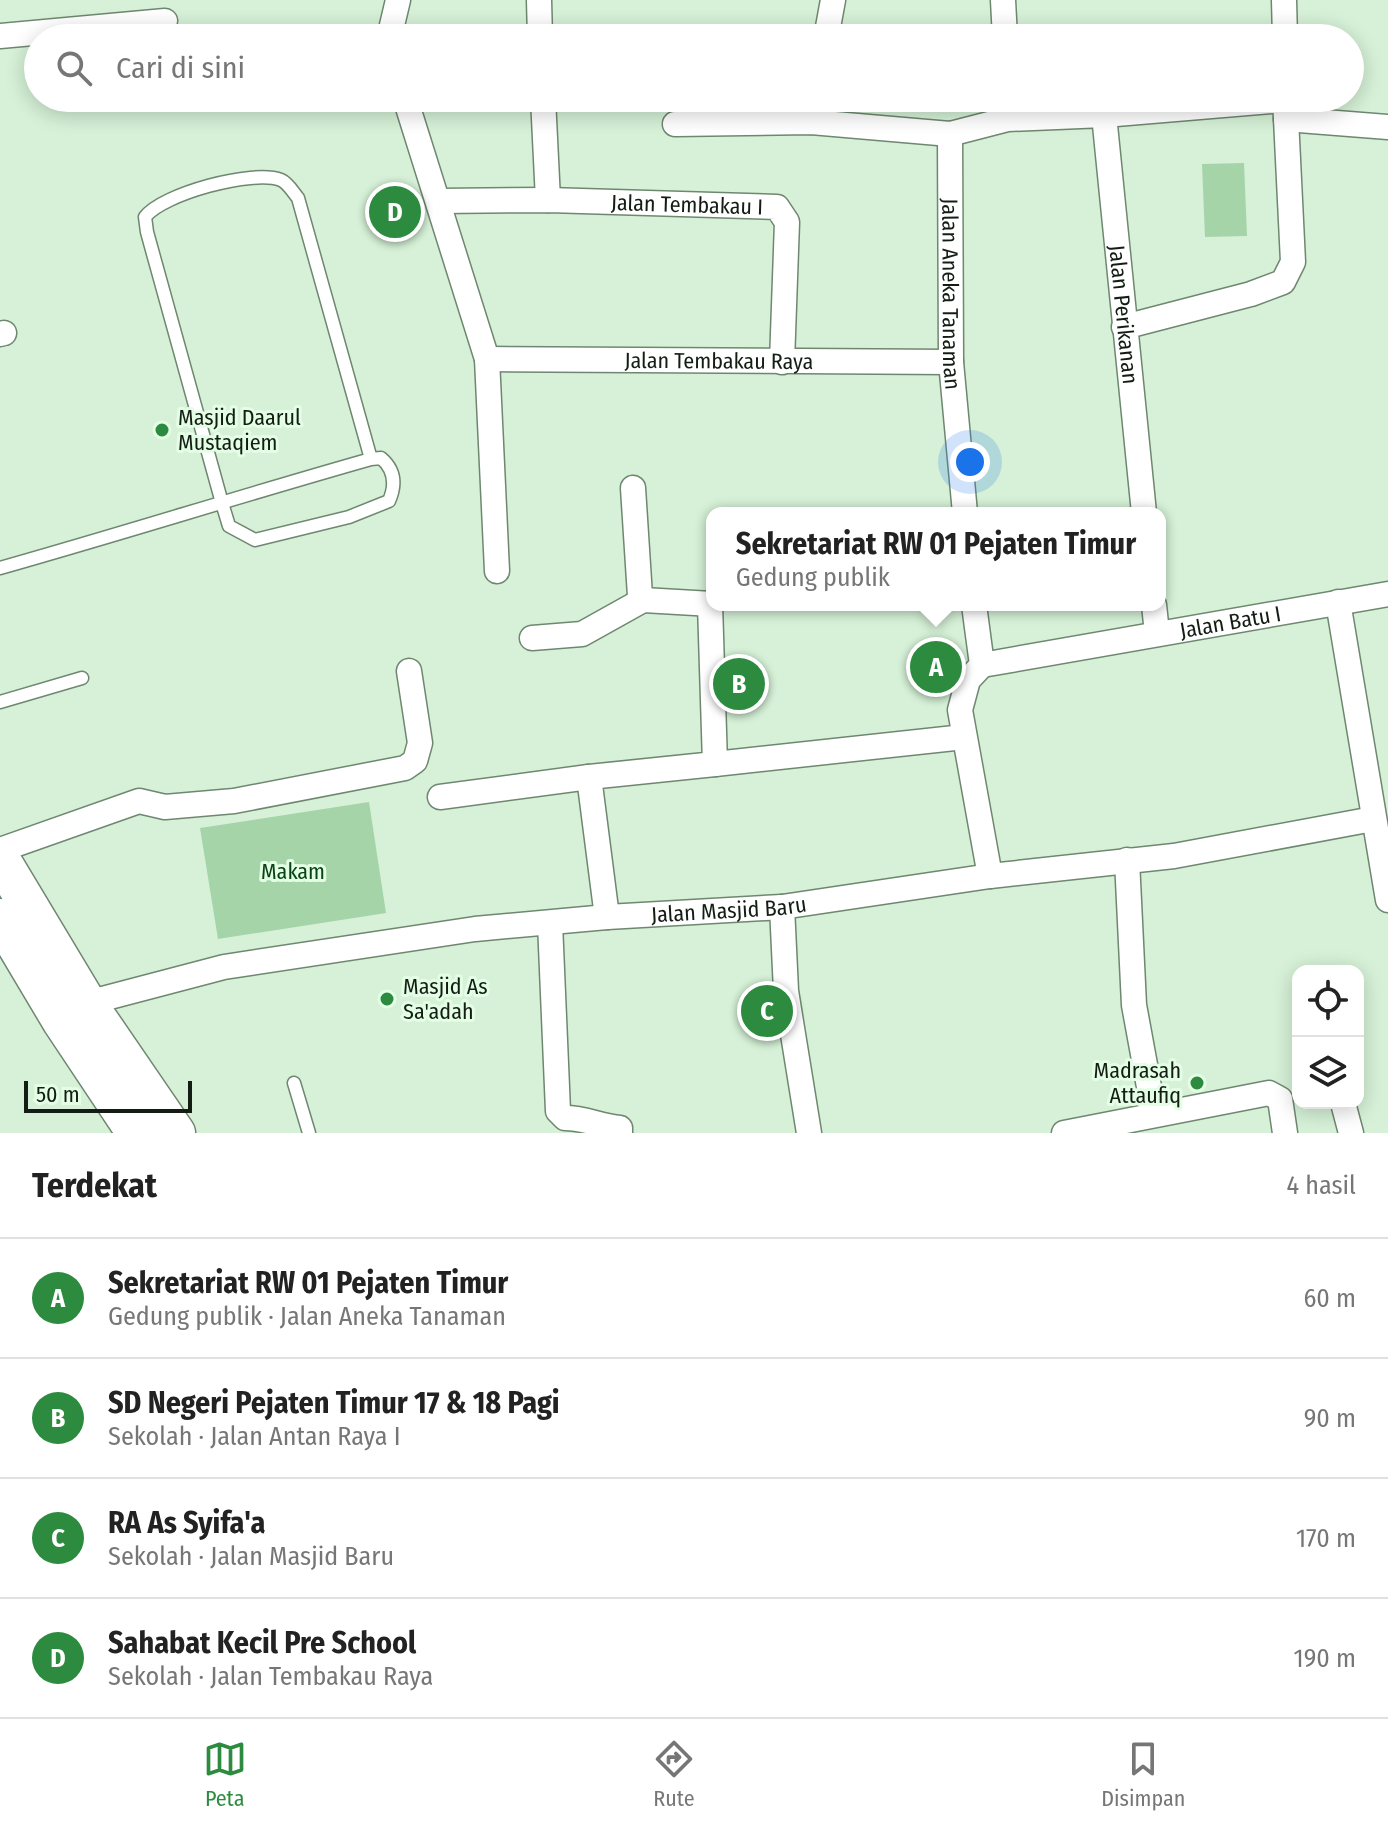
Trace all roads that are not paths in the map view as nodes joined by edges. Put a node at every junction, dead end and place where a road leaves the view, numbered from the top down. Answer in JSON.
{"nodes":[{"id":1,"x":398,"y":0,"type":"edge"},
{"id":2,"x":539,"y":0,"type":"edge"},
{"id":3,"x":833,"y":0,"type":"edge"},
{"id":4,"x":1003,"y":0,"type":"edge"},
{"id":5,"x":1284,"y":0,"type":"edge"},
{"id":6,"x":165,"y":21,"type":"dead end"},
{"id":7,"x":132,"y":24,"type":"edge"},
{"id":8,"x":392,"y":24,"type":"edge"},
{"id":9,"x":540,"y":24,"type":"edge"},
{"id":10,"x":829,"y":24,"type":"edge"},
{"id":11,"x":1004,"y":24,"type":"edge"},
{"id":12,"x":1285,"y":24,"type":"edge"},
{"id":13,"x":24,"y":34,"type":"edge"},
{"id":14,"x":0,"y":36,"type":"edge"},
{"id":15,"x":410,"y":112,"type":"edge"},
{"id":16,"x":544,"y":112,"type":"edge"},
{"id":17,"x":794,"y":112,"type":"edge"},
{"id":18,"x":825,"y":112,"type":"edge"},
{"id":19,"x":1165,"y":112,"type":"edge"},
{"id":20,"x":1286,"y":112,"type":"edge"},
{"id":21,"x":1315,"y":112,"type":"edge"},
{"id":22,"x":1104,"y":115,"type":"junction"},
{"id":23,"x":675,"y":124,"type":"dead end"},
{"id":24,"x":1388,"y":127,"type":"edge"},
{"id":25,"x":950,"y":134,"type":"junction"},
{"id":26,"x":548,"y":200,"type":"junction"},
{"id":27,"x":439,"y":201,"type":"junction"},
{"id":28,"x":1124,"y":327,"type":"junction"},
{"id":29,"x":487,"y":359,"type":"junction"},
{"id":30,"x":782,"y":362,"type":"junction"},
{"id":31,"x":951,"y":362,"type":"junction"},
{"id":32,"x":371,"y":459,"type":"junction"},
{"id":33,"x":633,"y":488,"type":"dead end"},
{"id":34,"x":222,"y":503,"type":"junction"},
{"id":35,"x":964,"y":507,"type":"edge"},
{"id":36,"x":1143,"y":507,"type":"edge"},
{"id":37,"x":0,"y":568,"type":"edge"},
{"id":38,"x":497,"y":571,"type":"dead end"},
{"id":39,"x":1388,"y":594,"type":"edge"},
{"id":40,"x":643,"y":600,"type":"junction"},
{"id":41,"x":1338,"y":602,"type":"junction"},
{"id":42,"x":706,"y":604,"type":"edge"},
{"id":43,"x":711,"y":611,"type":"edge"},
{"id":44,"x":975,"y":611,"type":"edge"},
{"id":45,"x":1155,"y":611,"type":"edge"},
{"id":46,"x":1157,"y":633,"type":"junction"},
{"id":47,"x":532,"y":638,"type":"dead end"},
{"id":48,"x":982,"y":665,"type":"junction"},
{"id":49,"x":409,"y":671,"type":"dead end"},
{"id":50,"x":82,"y":678,"type":"dead end"},
{"id":51,"x":0,"y":702,"type":"edge"},
{"id":52,"x":964,"y":737,"type":"junction"},
{"id":53,"x":715,"y":764,"type":"junction"},
{"id":54,"x":589,"y":777,"type":"junction"},
{"id":55,"x":440,"y":797,"type":"dead end"},
{"id":56,"x":1373,"y":819,"type":"junction"},
{"id":57,"x":0,"y":850,"type":"edge"},
{"id":58,"x":0,"y":858,"type":"edge"},
{"id":59,"x":1127,"y":860,"type":"junction"},
{"id":60,"x":990,"y":876,"type":"junction"},
{"id":61,"x":1388,"y":900,"type":"edge"},
{"id":62,"x":782,"y":907,"type":"junction"},
{"id":63,"x":607,"y":917,"type":"junction"},
{"id":64,"x":0,"y":919,"type":"edge"},
{"id":65,"x":550,"y":923,"type":"junction"},
{"id":66,"x":87,"y":1003,"type":"junction"},
{"id":67,"x":294,"y":1083,"type":"dead end"},
{"id":68,"x":1345,"y":1109,"type":"edge"},
{"id":69,"x":1154,"y":1114,"type":"junction"},
{"id":70,"x":136,"y":1133,"type":"edge"},
{"id":71,"x":176,"y":1133,"type":"edge"},
{"id":72,"x":309,"y":1133,"type":"edge"},
{"id":73,"x":620,"y":1133,"type":"edge"},
{"id":74,"x":809,"y":1133,"type":"edge"},
{"id":75,"x":1064,"y":1133,"type":"edge"},
{"id":76,"x":1285,"y":1133,"type":"edge"},
{"id":77,"x":1351,"y":1133,"type":"edge"}],
"edges":[{"from":1,"to":8,"type":"street"},
{"from":2,"to":9,"type":"street"},
{"from":3,"to":10,"type":"street"},
{"from":4,"to":11,"type":"street"},
{"from":5,"to":12,"type":"street"},
{"from":6,"to":7,"type":"street"},
{"from":13,"to":14,"type":"street"},
{"from":15,"to":27,"type":"street"},
{"from":16,"to":26,"type":"street"},
{"from":17,"to":23,"type":"street"},
{"from":18,"to":25,"type":"street"},
{"from":19,"to":22,"type":"street"},
{"from":20,"to":28,"type":"street"},
{"from":21,"to":24,"type":"street"},
{"from":22,"to":25,"type":"street"},
{"from":22,"to":28,"type":"street","name":"Jalan Perikanan"},
{"from":25,"to":31,"type":"street","name":"Jalan Aneka Tanaman"},
{"from":26,"to":27,"type":"street","name":"Jalan Tembakau I"},
{"from":26,"to":30,"type":"street","name":"Jalan Tembakau I"},
{"from":27,"to":29,"type":"street"},
{"from":28,"to":36,"type":"street","name":"Jalan Perikanan"},
{"from":29,"to":30,"type":"street","name":"Jalan Tembakau Raya"},
{"from":29,"to":38,"type":"street"},
{"from":30,"to":31,"type":"street","name":"Jalan Tembakau Raya"},
{"from":31,"to":35,"type":"street","name":"Jalan Aneka Tanaman"},
{"from":32,"to":34,"type":"lane"},
{"from":32,"to":34,"type":"lane"},
{"from":32,"to":34,"type":"lane"},
{"from":33,"to":40,"type":"street"},
{"from":34,"to":37,"type":"lane"},
{"from":39,"to":41,"type":"street","name":"Jalan Batu I"},
{"from":40,"to":42,"type":"street"},
{"from":40,"to":47,"type":"street"},
{"from":41,"to":46,"type":"street","name":"Jalan Batu I"},
{"from":41,"to":56,"type":"street"},
{"from":43,"to":53,"type":"street"},
{"from":44,"to":48,"type":"street"},
{"from":45,"to":46,"type":"street"},
{"from":46,"to":48,"type":"street","name":"Jalan Batu I"},
{"from":48,"to":52,"type":"street"},
{"from":49,"to":57,"type":"street"},
{"from":50,"to":51,"type":"lane"},
{"from":52,"to":53,"type":"street"},
{"from":52,"to":60,"type":"street"},
{"from":53,"to":54,"type":"street"},
{"from":54,"to":55,"type":"street"},
{"from":54,"to":63,"type":"street"},
{"from":56,"to":59,"type":"street","name":"Jalan Masjid Baru"},
{"from":56,"to":61,"type":"street"},
{"from":58,"to":66,"type":"main road"},
{"from":59,"to":60,"type":"street","name":"Jalan Masjid Baru"},
{"from":59,"to":69,"type":"street"},
{"from":60,"to":62,"type":"street","name":"Jalan Masjid Baru"},
{"from":62,"to":63,"type":"street","name":"Jalan Masjid Baru"},
{"from":62,"to":74,"type":"street"},
{"from":63,"to":65,"type":"street","name":"Jalan Masjid Baru"},
{"from":64,"to":70,"type":"main road"},
{"from":65,"to":66,"type":"street","name":"Jalan Masjid Baru"},
{"from":65,"to":73,"type":"street"},
{"from":66,"to":71,"type":"main road"},
{"from":67,"to":72,"type":"lane"},
{"from":68,"to":77,"type":"street"},
{"from":69,"to":75,"type":"street"},
{"from":69,"to":76,"type":"street"}]}
